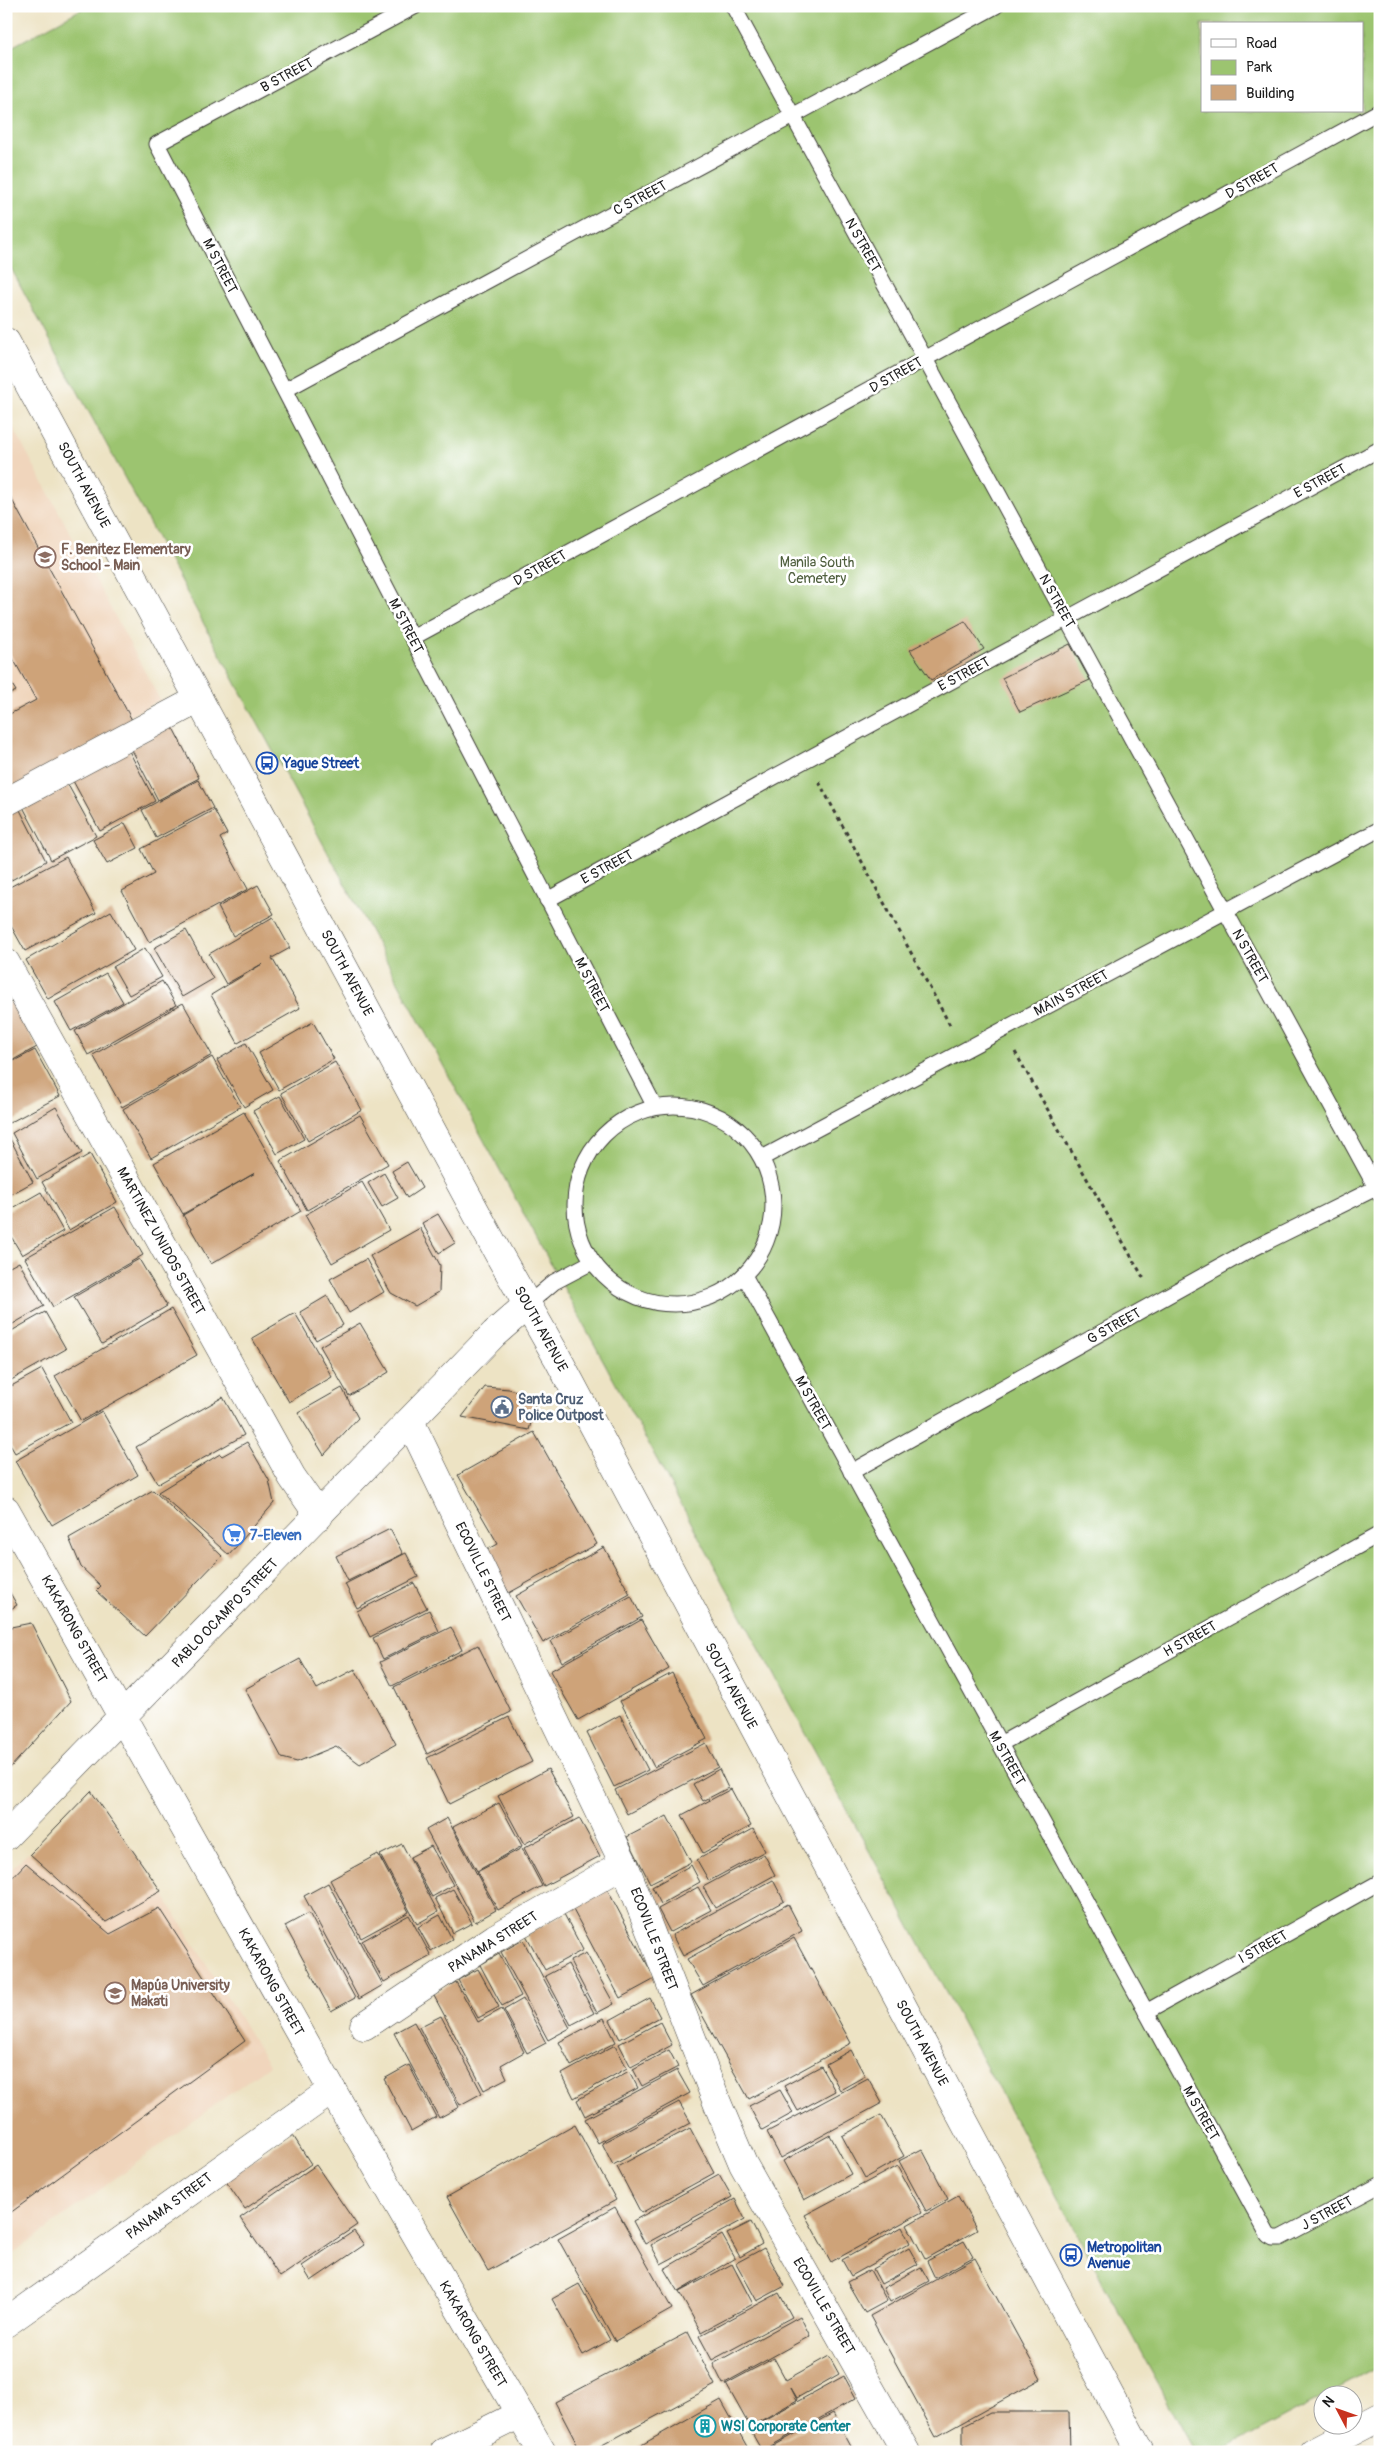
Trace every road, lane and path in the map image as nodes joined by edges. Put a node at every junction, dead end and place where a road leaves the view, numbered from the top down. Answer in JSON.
{"nodes":[{"id":1,"x":416,"y":6,"type":"edge"},
{"id":2,"x":733,"y":6,"type":"edge"},
{"id":3,"x":996,"y":6,"type":"edge"},
{"id":4,"x":1380,"y":112,"type":"edge"},
{"id":5,"x":793,"y":116,"type":"junction"},
{"id":6,"x":157,"y":144,"type":"joint"},
{"id":7,"x":6,"y":342,"type":"edge"},
{"id":8,"x":925,"y":359,"type":"junction"},
{"id":9,"x":284,"y":390,"type":"junction"},
{"id":10,"x":1380,"y":449,"type":"edge"},
{"id":11,"x":1066,"y":619,"type":"junction"},
{"id":12,"x":412,"y":638,"type":"junction"},
{"id":13,"x":199,"y":699,"type":"junction"},
{"id":14,"x":807,"y":759,"type":"junction"},
{"id":15,"x":6,"y":802,"type":"edge"},
{"id":16,"x":1380,"y":829,"type":"edge"},
{"id":17,"x":547,"y":900,"type":"junction"},
{"id":18,"x":1225,"y":911,"type":"junction"},
{"id":19,"x":6,"y":963,"type":"edge"},
{"id":20,"x":1002,"y":1030,"type":"junction"},
{"id":21,"x":964,"y":1050,"type":"junction"},
{"id":22,"x":655,"y":1108,"type":"junction"},
{"id":23,"x":762,"y":1158,"type":"junction"},
{"id":24,"x":1378,"y":1189,"type":"edge"},
{"id":25,"x":592,"y":1262,"type":"junction"},
{"id":26,"x":744,"y":1275,"type":"junction"},
{"id":27,"x":1157,"y":1302,"type":"junction"},
{"id":28,"x":527,"y":1305,"type":"junction"},
{"id":29,"x":410,"y":1421,"type":"junction"},
{"id":30,"x":851,"y":1472,"type":"junction"},
{"id":31,"x":6,"y":1510,"type":"edge"},
{"id":32,"x":320,"y":1516,"type":"junction"},
{"id":33,"x":1380,"y":1534,"type":"edge"},
{"id":34,"x":123,"y":1718,"type":"junction"},
{"id":35,"x":1000,"y":1744,"type":"junction"},
{"id":36,"x":6,"y":1836,"type":"edge"},
{"id":37,"x":624,"y":1864,"type":"junction"},
{"id":38,"x":1380,"y":1882,"type":"edge"},
{"id":39,"x":1146,"y":2012,"type":"junction"},
{"id":40,"x":364,"y":2026,"type":"dead end"},
{"id":41,"x":332,"y":2090,"type":"junction"},
{"id":42,"x":1380,"y":2185,"type":"edge"},
{"id":43,"x":1273,"y":2238,"type":"joint"},
{"id":44,"x":6,"y":2323,"type":"edge"},
{"id":45,"x":520,"y":2414,"type":"junction"},
{"id":46,"x":1380,"y":2416,"type":"edge"},
{"id":47,"x":1320,"y":2450,"type":"edge"},
{"id":48,"x":444,"y":2452,"type":"edge"},
{"id":49,"x":542,"y":2452,"type":"edge"},
{"id":50,"x":906,"y":2452,"type":"edge"},
{"id":51,"x":1140,"y":2452,"type":"edge"}],
"edges":[{"from":1,"to":6,"type":"lane","name":"B STREET"},
{"from":2,"to":5,"type":"lane","name":"N STREET"},
{"from":3,"to":5,"type":"lane","name":"C STREET"},
{"from":4,"to":8,"type":"lane","name":"D STREET"},
{"from":5,"to":8,"type":"lane","name":"N STREET"},
{"from":5,"to":9,"type":"lane","name":"C STREET"},
{"from":6,"to":9,"type":"lane","name":"M STREET"},
{"from":7,"to":13,"type":"street","name":"SOUTH AVENUE"},
{"from":8,"to":11,"type":"lane","name":"N STREET"},
{"from":8,"to":12,"type":"lane","name":"D STREET"},
{"from":9,"to":12,"type":"lane","name":"M STREET"},
{"from":10,"to":11,"type":"lane","name":"E STREET"},
{"from":11,"to":14,"type":"lane","name":"E STREET"},
{"from":11,"to":18,"type":"lane","name":"N STREET"},
{"from":12,"to":17,"type":"lane","name":"M STREET"},
{"from":13,"to":15,"type":"street"},
{"from":13,"to":28,"type":"street","name":"SOUTH AVENUE"},
{"from":14,"to":17,"type":"lane","name":"E STREET"},
{"from":14,"to":21,"type":"path"},
{"from":16,"to":18,"type":"lane","name":"MAIN STREET"},
{"from":17,"to":22,"type":"lane","name":"M STREET"},
{"from":18,"to":20,"type":"lane","name":"MAIN STREET"},
{"from":18,"to":24,"type":"lane","name":"N STREET"},
{"from":19,"to":32,"type":"street","name":"MARTINEZ UNIDOS STREET"},
{"from":20,"to":21,"type":"lane","name":"MAIN STREET"},
{"from":20,"to":27,"type":"path"},
{"from":21,"to":23,"type":"lane","name":"MAIN STREET"},
{"from":22,"to":23,"type":"lane"},
{"from":22,"to":25,"type":"lane"},
{"from":23,"to":26,"type":"lane"},
{"from":24,"to":27,"type":"lane","name":"G STREET"},
{"from":25,"to":26,"type":"lane"},
{"from":25,"to":28,"type":"lane"},
{"from":26,"to":30,"type":"lane","name":"M STREET"},
{"from":27,"to":30,"type":"lane","name":"G STREET"},
{"from":28,"to":29,"type":"street","name":"PABLO OCAMPO STREET"},
{"from":28,"to":51,"type":"street","name":"SOUTH AVENUE"},
{"from":29,"to":32,"type":"street","name":"PABLO OCAMPO STREET"},
{"from":29,"to":37,"type":"street","name":"ECOVILLE STREET"},
{"from":30,"to":35,"type":"lane","name":"M STREET"},
{"from":31,"to":34,"type":"street","name":"KAKARONG STREET"},
{"from":32,"to":34,"type":"street","name":"PABLO OCAMPO STREET"},
{"from":33,"to":35,"type":"lane","name":"H STREET"},
{"from":34,"to":36,"type":"street","name":"PABLO OCAMPO STREET"},
{"from":34,"to":41,"type":"street","name":"KAKARONG STREET"},
{"from":35,"to":39,"type":"lane","name":"M STREET"},
{"from":37,"to":40,"type":"street","name":"PANAMA STREET"},
{"from":37,"to":50,"type":"street","name":"ECOVILLE STREET"},
{"from":38,"to":39,"type":"lane","name":"I STREET"},
{"from":39,"to":43,"type":"lane","name":"M STREET"},
{"from":41,"to":44,"type":"street","name":"PANAMA STREET"},
{"from":41,"to":45,"type":"street","name":"KAKARONG STREET"},
{"from":42,"to":43,"type":"lane","name":"J STREET"},
{"from":45,"to":48,"type":"street"},
{"from":45,"to":49,"type":"street","name":"KAKARONG STREET"},
{"from":46,"to":47,"type":"street"}]}
